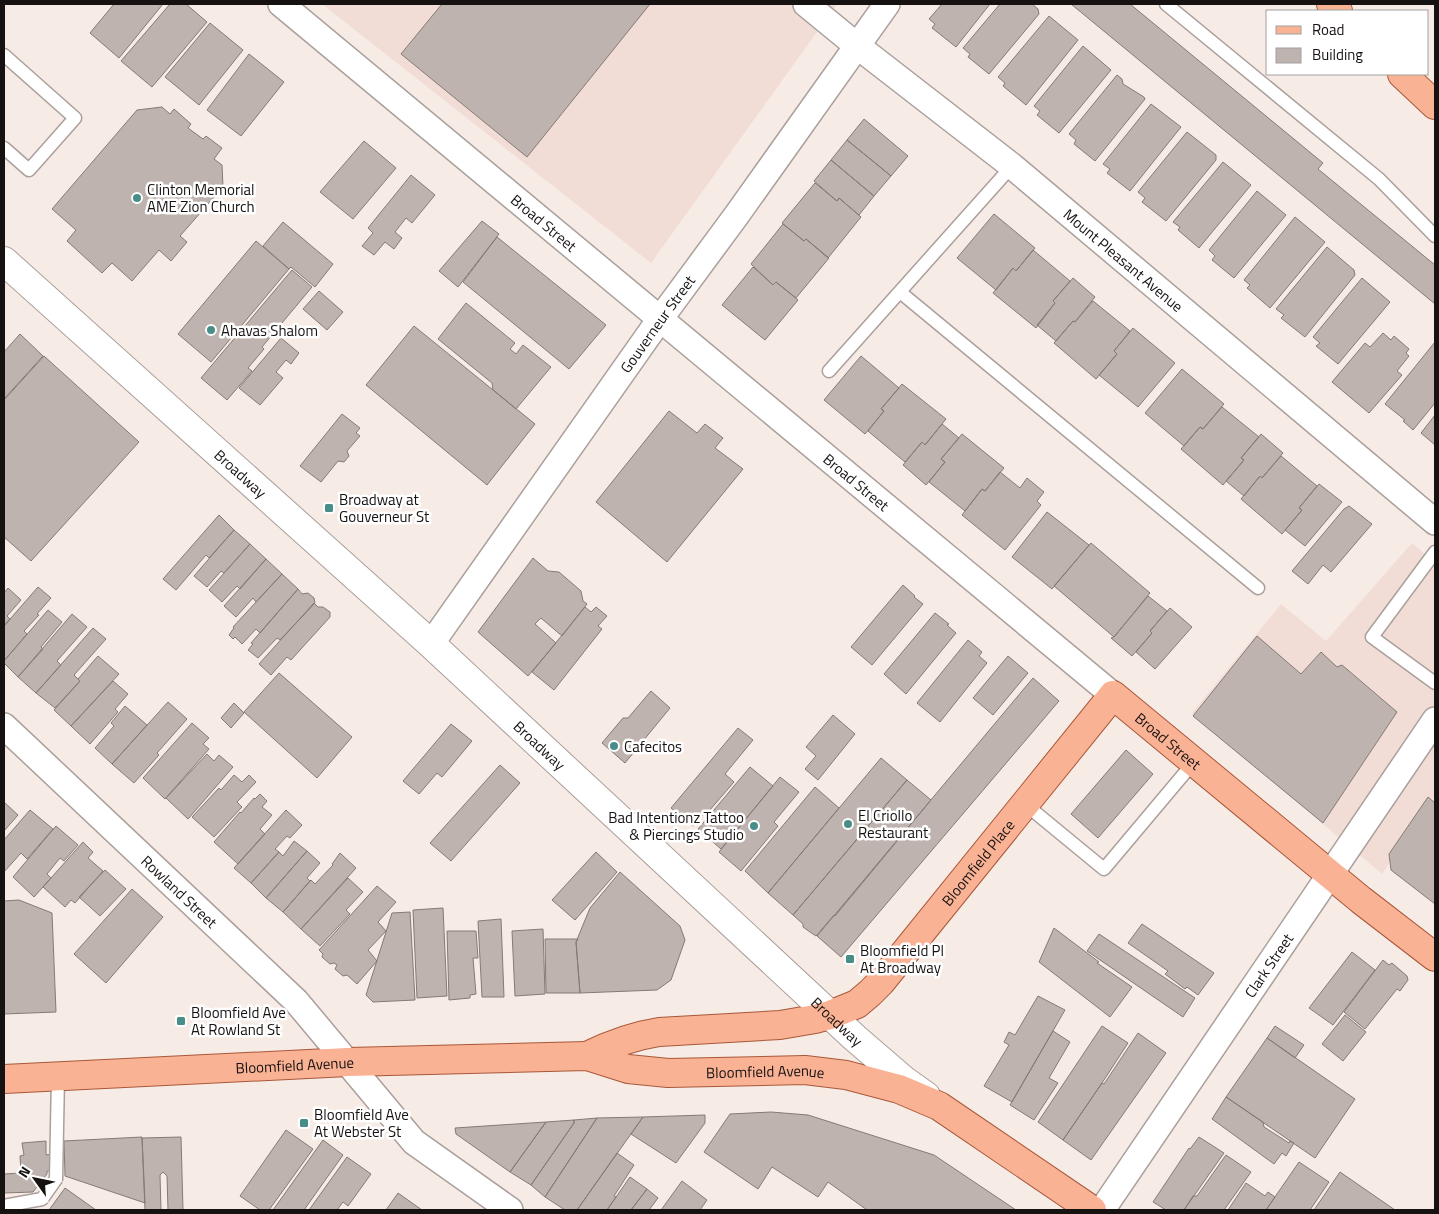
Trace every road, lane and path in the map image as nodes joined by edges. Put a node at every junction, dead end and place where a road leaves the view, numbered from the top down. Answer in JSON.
{"nodes":[{"id":1,"x":280,"y":4,"type":"edge"},
{"id":2,"x":806,"y":4,"type":"edge"},
{"id":3,"x":887,"y":4,"type":"edge"},
{"id":4,"x":1166,"y":4,"type":"edge"},
{"id":5,"x":856,"y":45,"type":"junction"},
{"id":6,"x":4,"y":55,"type":"edge"},
{"id":7,"x":1403,"y":75,"type":"edge"},
{"id":8,"x":1435,"y":105,"type":"edge"},
{"id":9,"x":4,"y":148,"type":"edge"},
{"id":10,"x":1012,"y":166,"type":"junction"},
{"id":11,"x":1435,"y":236,"type":"edge"},
{"id":12,"x":4,"y":261,"type":"edge"},
{"id":13,"x":900,"y":292,"type":"junction"},
{"id":14,"x":660,"y":319,"type":"junction"},
{"id":15,"x":829,"y":371,"type":"dead end"},
{"id":16,"x":1435,"y":522,"type":"edge"},
{"id":17,"x":1435,"y":552,"type":"edge"},
{"id":18,"x":1258,"y":588,"type":"dead end"},
{"id":19,"x":431,"y":644,"type":"junction"},
{"id":20,"x":1435,"y":683,"type":"edge"},
{"id":21,"x":1113,"y":695,"type":"junction"},
{"id":22,"x":1435,"y":720,"type":"edge"},
{"id":23,"x":4,"y":726,"type":"edge"},
{"id":24,"x":1194,"y":762,"type":"junction"},
{"id":25,"x":1025,"y":804,"type":"junction"},
{"id":26,"x":1331,"y":875,"type":"junction"},
{"id":27,"x":1435,"y":957,"type":"edge"},
{"id":28,"x":830,"y":1015,"type":"junction"},
{"id":29,"x":587,"y":1056,"type":"junction"},
{"id":30,"x":348,"y":1062,"type":"junction"},
{"id":31,"x":58,"y":1076,"type":"junction"},
{"id":32,"x":4,"y":1079,"type":"edge"},
{"id":33,"x":939,"y":1106,"type":"junction"},
{"id":34,"x":4,"y":1206,"type":"edge"},
{"id":35,"x":510,"y":1210,"type":"edge"},
{"id":36,"x":1092,"y":1210,"type":"edge"},
{"id":37,"x":1102,"y":1210,"type":"edge"}],
"edges":[{"from":1,"to":14,"type":"street","name":"Broad Street"},
{"from":2,"to":5,"type":"street","name":"Mount Pleasant Avenue"},
{"from":3,"to":5,"type":"street","name":"Gouverneur Street"},
{"from":4,"to":11,"type":"lane"},
{"from":5,"to":10,"type":"street","name":"Mount Pleasant Avenue"},
{"from":5,"to":14,"type":"street","name":"Gouverneur Street"},
{"from":6,"to":9,"type":"lane"},
{"from":7,"to":8,"type":"main road"},
{"from":10,"to":13,"type":"lane"},
{"from":10,"to":16,"type":"street","name":"Mount Pleasant Avenue"},
{"from":12,"to":19,"type":"main road","name":"Broadway"},
{"from":13,"to":15,"type":"lane"},
{"from":13,"to":18,"type":"lane"},
{"from":14,"to":19,"type":"street","name":"Gouverneur Street"},
{"from":14,"to":21,"type":"street","name":"Broad Street"},
{"from":17,"to":20,"type":"lane"},
{"from":19,"to":28,"type":"main road","name":"Broadway"},
{"from":21,"to":24,"type":"main road","name":"Broad Street"},
{"from":21,"to":25,"type":"main road","name":"Bloomfield Place"},
{"from":22,"to":26,"type":"street","name":"Clark Street"},
{"from":23,"to":30,"type":"street","name":"Rowland Street"},
{"from":24,"to":25,"type":"lane"},
{"from":24,"to":26,"type":"main road","name":"Broad Street"},
{"from":25,"to":28,"type":"main road","name":"Bloomfield Place"},
{"from":26,"to":27,"type":"main road","name":"Broad Street"},
{"from":26,"to":37,"type":"street","name":"Clark Street"},
{"from":28,"to":29,"type":"main road","name":"Bloomfield Avenue"},
{"from":28,"to":33,"type":"main road","name":"Broadway"},
{"from":29,"to":30,"type":"main road","name":"Bloomfield Avenue"},
{"from":29,"to":33,"type":"main road","name":"Bloomfield Avenue"},
{"from":30,"to":31,"type":"main road","name":"Bloomfield Avenue"},
{"from":30,"to":35,"type":"street","name":"Rowland Street"},
{"from":31,"to":32,"type":"main road","name":"Bloomfield Avenue"},
{"from":31,"to":34,"type":"lane"},
{"from":33,"to":36,"type":"main road","name":"Broadway"}]}
